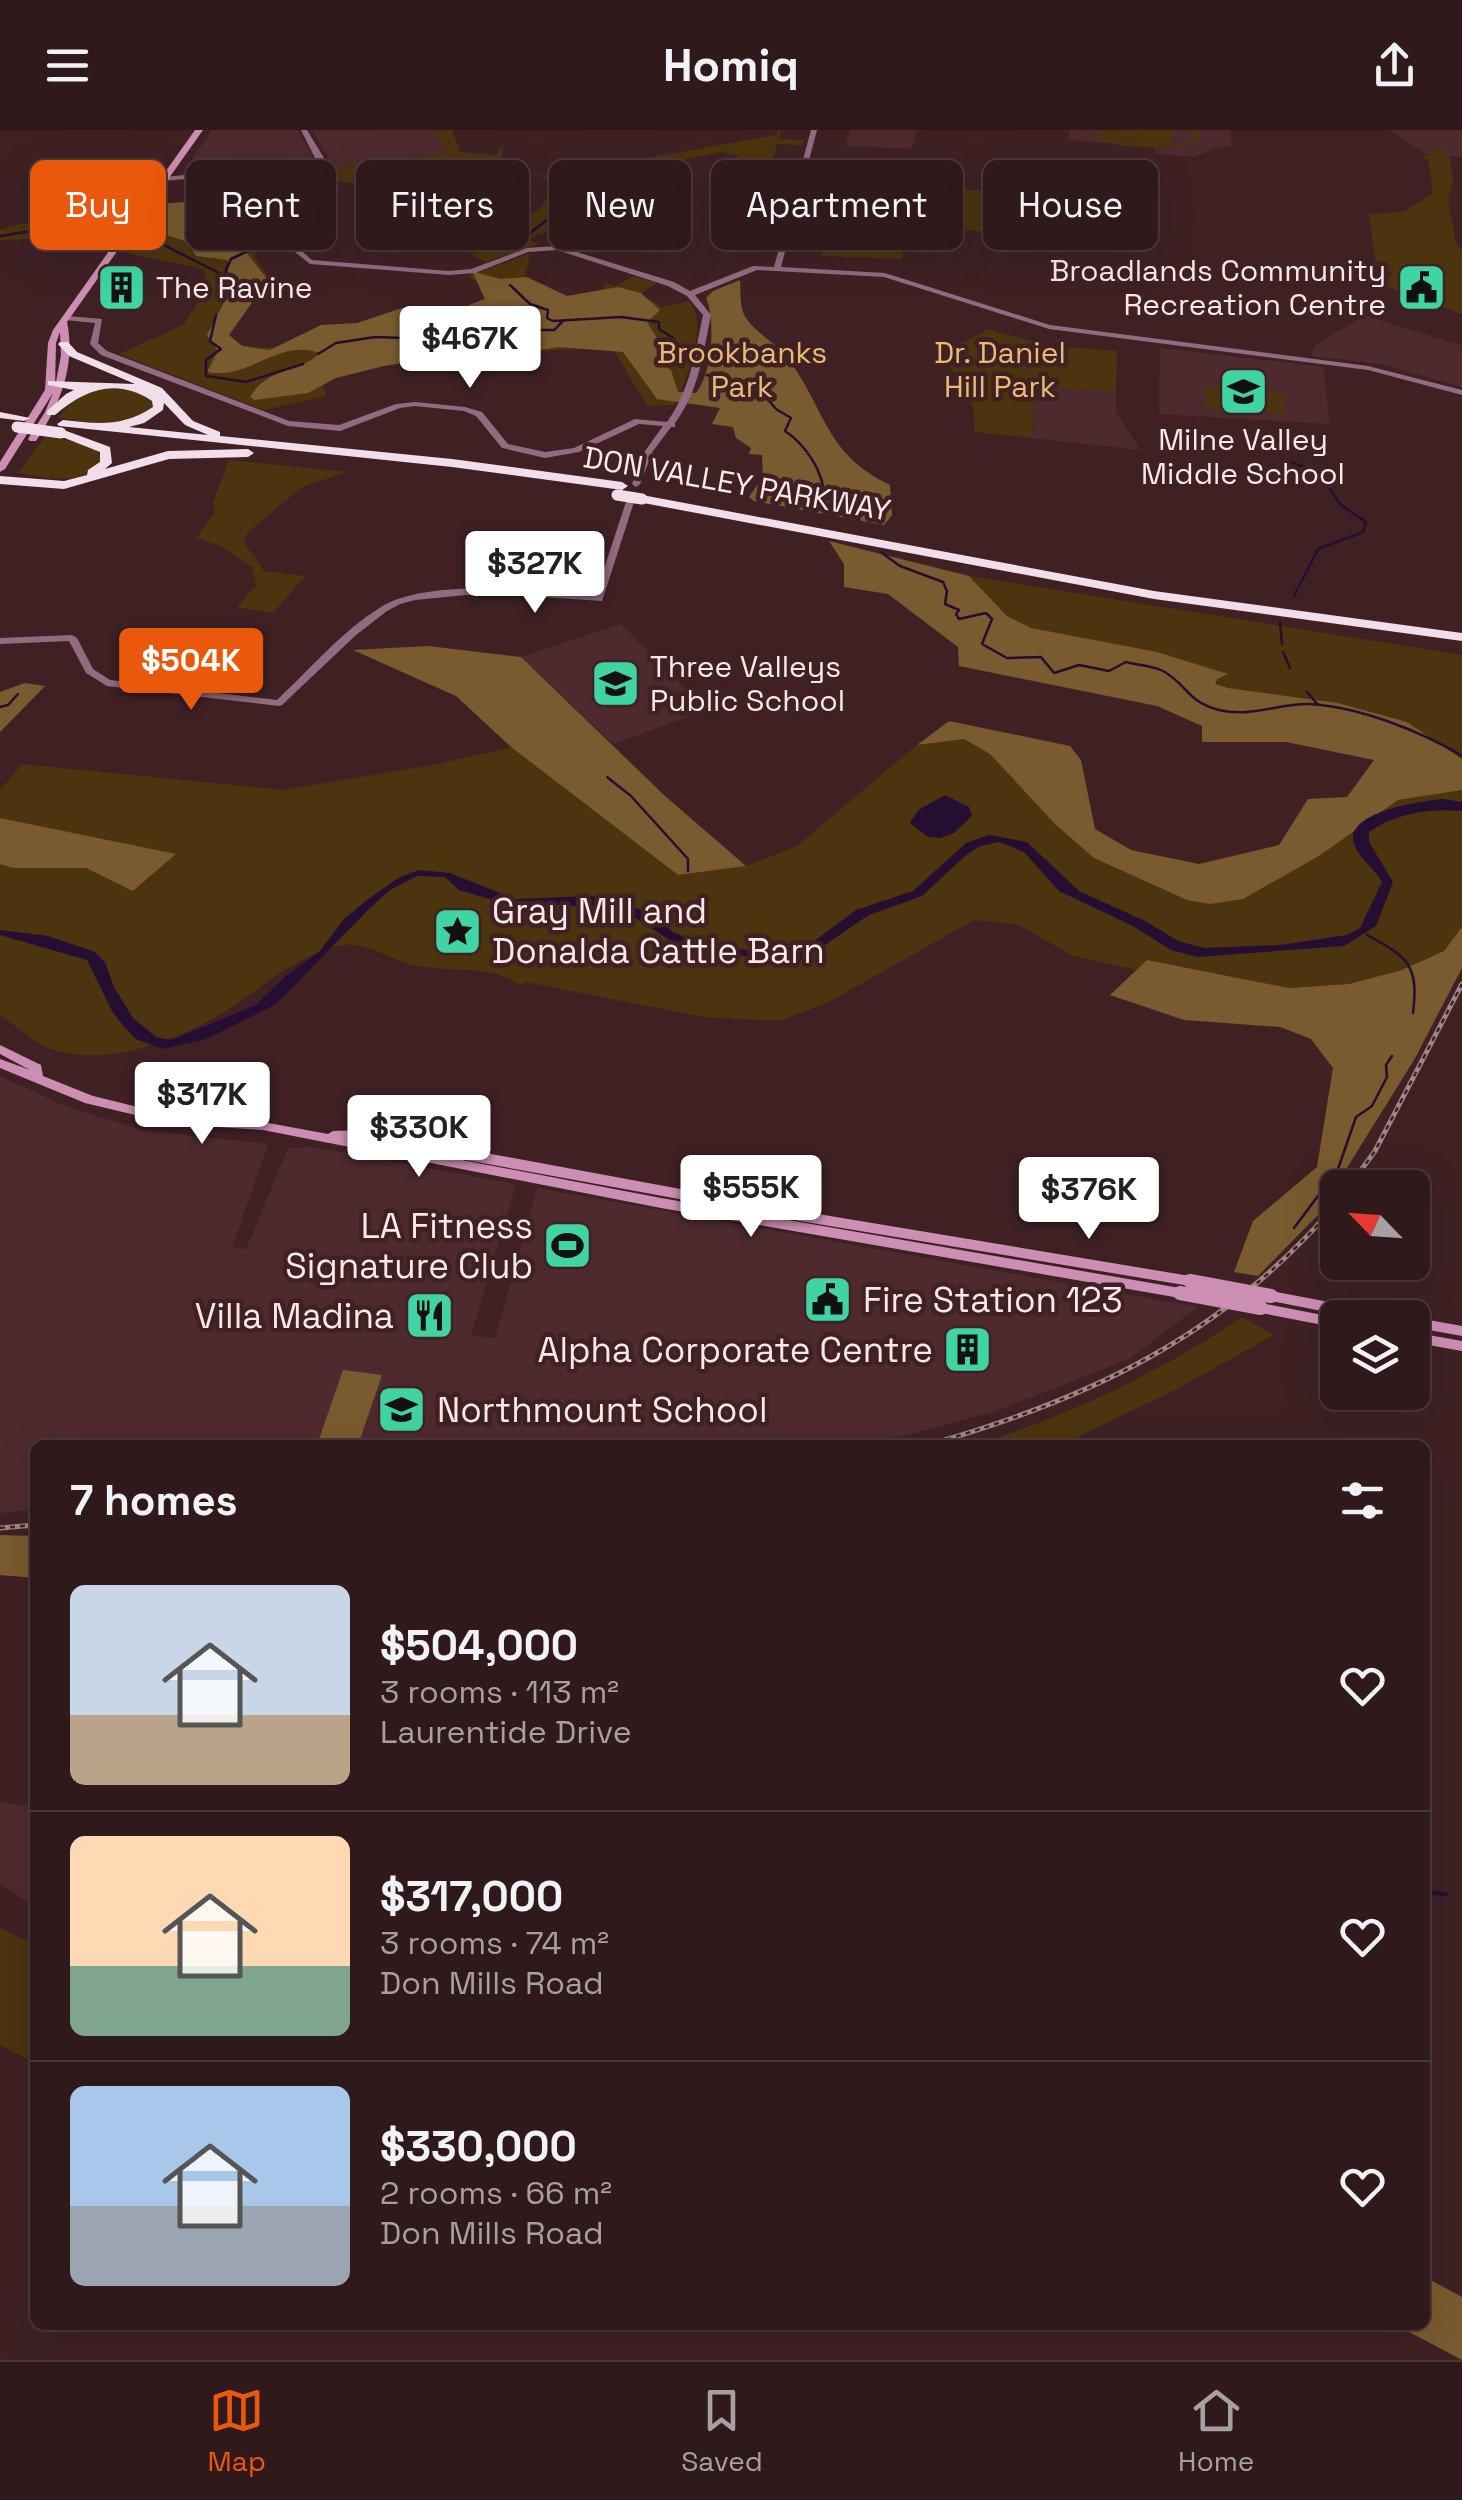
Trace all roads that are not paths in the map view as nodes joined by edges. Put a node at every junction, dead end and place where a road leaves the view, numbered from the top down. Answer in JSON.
{"nodes":[{"id":1,"x":199,"y":130,"type":"edge"},
{"id":2,"x":304,"y":130,"type":"edge"},
{"id":3,"x":814,"y":130,"type":"edge"},
{"id":4,"x":321,"y":160,"type":"edge"},
{"id":5,"x":166,"y":177,"type":"edge"},
{"id":6,"x":115,"y":250,"type":"edge"},
{"id":7,"x":296,"y":250,"type":"edge"},
{"id":8,"x":777,"y":268,"type":"junction"},
{"id":9,"x":694,"y":297,"type":"junction"},
{"id":10,"x":66,"y":320,"type":"junction"},
{"id":11,"x":64,"y":344,"type":"junction"},
{"id":12,"x":58,"y":365,"type":"junction"},
{"id":13,"x":101,"y":366,"type":"junction"},
{"id":14,"x":57,"y":385,"type":"junction"},
{"id":15,"x":106,"y":386,"type":"junction"},
{"id":16,"x":1462,"y":393,"type":"edge"},
{"id":17,"x":51,"y":413,"type":"junction"},
{"id":18,"x":0,"y":415,"type":"edge"},
{"id":19,"x":20,"y":422,"type":"junction"},
{"id":20,"x":0,"y":424,"type":"edge"},
{"id":21,"x":672,"y":424,"type":"junction"},
{"id":22,"x":62,"y":428,"type":"junction"},
{"id":23,"x":301,"y":448,"type":"junction"},
{"id":24,"x":253,"y":453,"type":"junction"},
{"id":25,"x":1,"y":478,"type":"edge"},
{"id":26,"x":632,"y":493,"type":"junction"},
{"id":27,"x":1462,"y":629,"type":"edge"},
{"id":28,"x":1462,"y":637,"type":"edge"},
{"id":29,"x":0,"y":644,"type":"edge"},
{"id":30,"x":0,"y":1049,"type":"edge"},
{"id":31,"x":0,"y":1063,"type":"edge"},
{"id":32,"x":38,"y":1076,"type":"junction"},
{"id":33,"x":1266,"y":1302,"type":"junction"},
{"id":34,"x":1320,"y":1309,"type":"edge"},
{"id":35,"x":1320,"y":1318,"type":"edge"},
{"id":36,"x":1430,"y":1326,"type":"edge"},
{"id":37,"x":1462,"y":1332,"type":"edge"},
{"id":38,"x":1430,"y":1340,"type":"edge"},
{"id":39,"x":1462,"y":1346,"type":"edge"}],
"edges":[{"from":1,"to":5,"type":"main road"},
{"from":2,"to":4,"type":"street"},
{"from":3,"to":8,"type":"street"},
{"from":6,"to":10,"type":"main road"},
{"from":7,"to":9,"type":"street"},
{"from":8,"to":9,"type":"street"},
{"from":8,"to":16,"type":"street"},
{"from":9,"to":21,"type":"street"},
{"from":10,"to":11,"type":"main road"},
{"from":10,"to":12,"type":"main road"},
{"from":10,"to":21,"type":"street"},
{"from":11,"to":12,"type":"main road"},
{"from":11,"to":13,"type":"highway"},
{"from":12,"to":13,"type":"highway"},
{"from":12,"to":14,"type":"main road"},
{"from":13,"to":23,"type":"highway"},
{"from":14,"to":15,"type":"highway"},
{"from":14,"to":17,"type":"main road"},
{"from":14,"to":25,"type":"main road"},
{"from":15,"to":17,"type":"highway"},
{"from":15,"to":22,"type":"highway"},
{"from":17,"to":25,"type":"main road"},
{"from":18,"to":19,"type":"highway","name":"DON VALLEY PARKWAY"},
{"from":19,"to":20,"type":"highway","name":"DON VALLEY PARKWAY"},
{"from":19,"to":22,"type":"highway","name":"DON VALLEY PARKWAY","bridge":true},
{"from":21,"to":26,"type":"street"},
{"from":22,"to":23,"type":"highway","name":"DON VALLEY PARKWAY"},
{"from":22,"to":24,"type":"highway","name":"DON VALLEY PARKWAY"},
{"from":22,"to":25,"type":"highway"},
{"from":23,"to":26,"type":"highway","name":"DON VALLEY PARKWAY"},
{"from":24,"to":25,"type":"highway"},
{"from":24,"to":26,"type":"highway","name":"DON VALLEY PARKWAY"},
{"from":26,"to":27,"type":"highway","name":"DON VALLEY PARKWAY"},
{"from":26,"to":28,"type":"highway","name":"DON VALLEY PARKWAY"},
{"from":26,"to":29,"type":"street"},
{"from":30,"to":32,"type":"main road"},
{"from":31,"to":32,"type":"main road"},
{"from":32,"to":33,"type":"main road","bridge":true},
{"from":33,"to":34,"type":"main road"},
{"from":33,"to":35,"type":"main road"},
{"from":36,"to":37,"type":"main road"},
{"from":38,"to":39,"type":"main road"}]}
